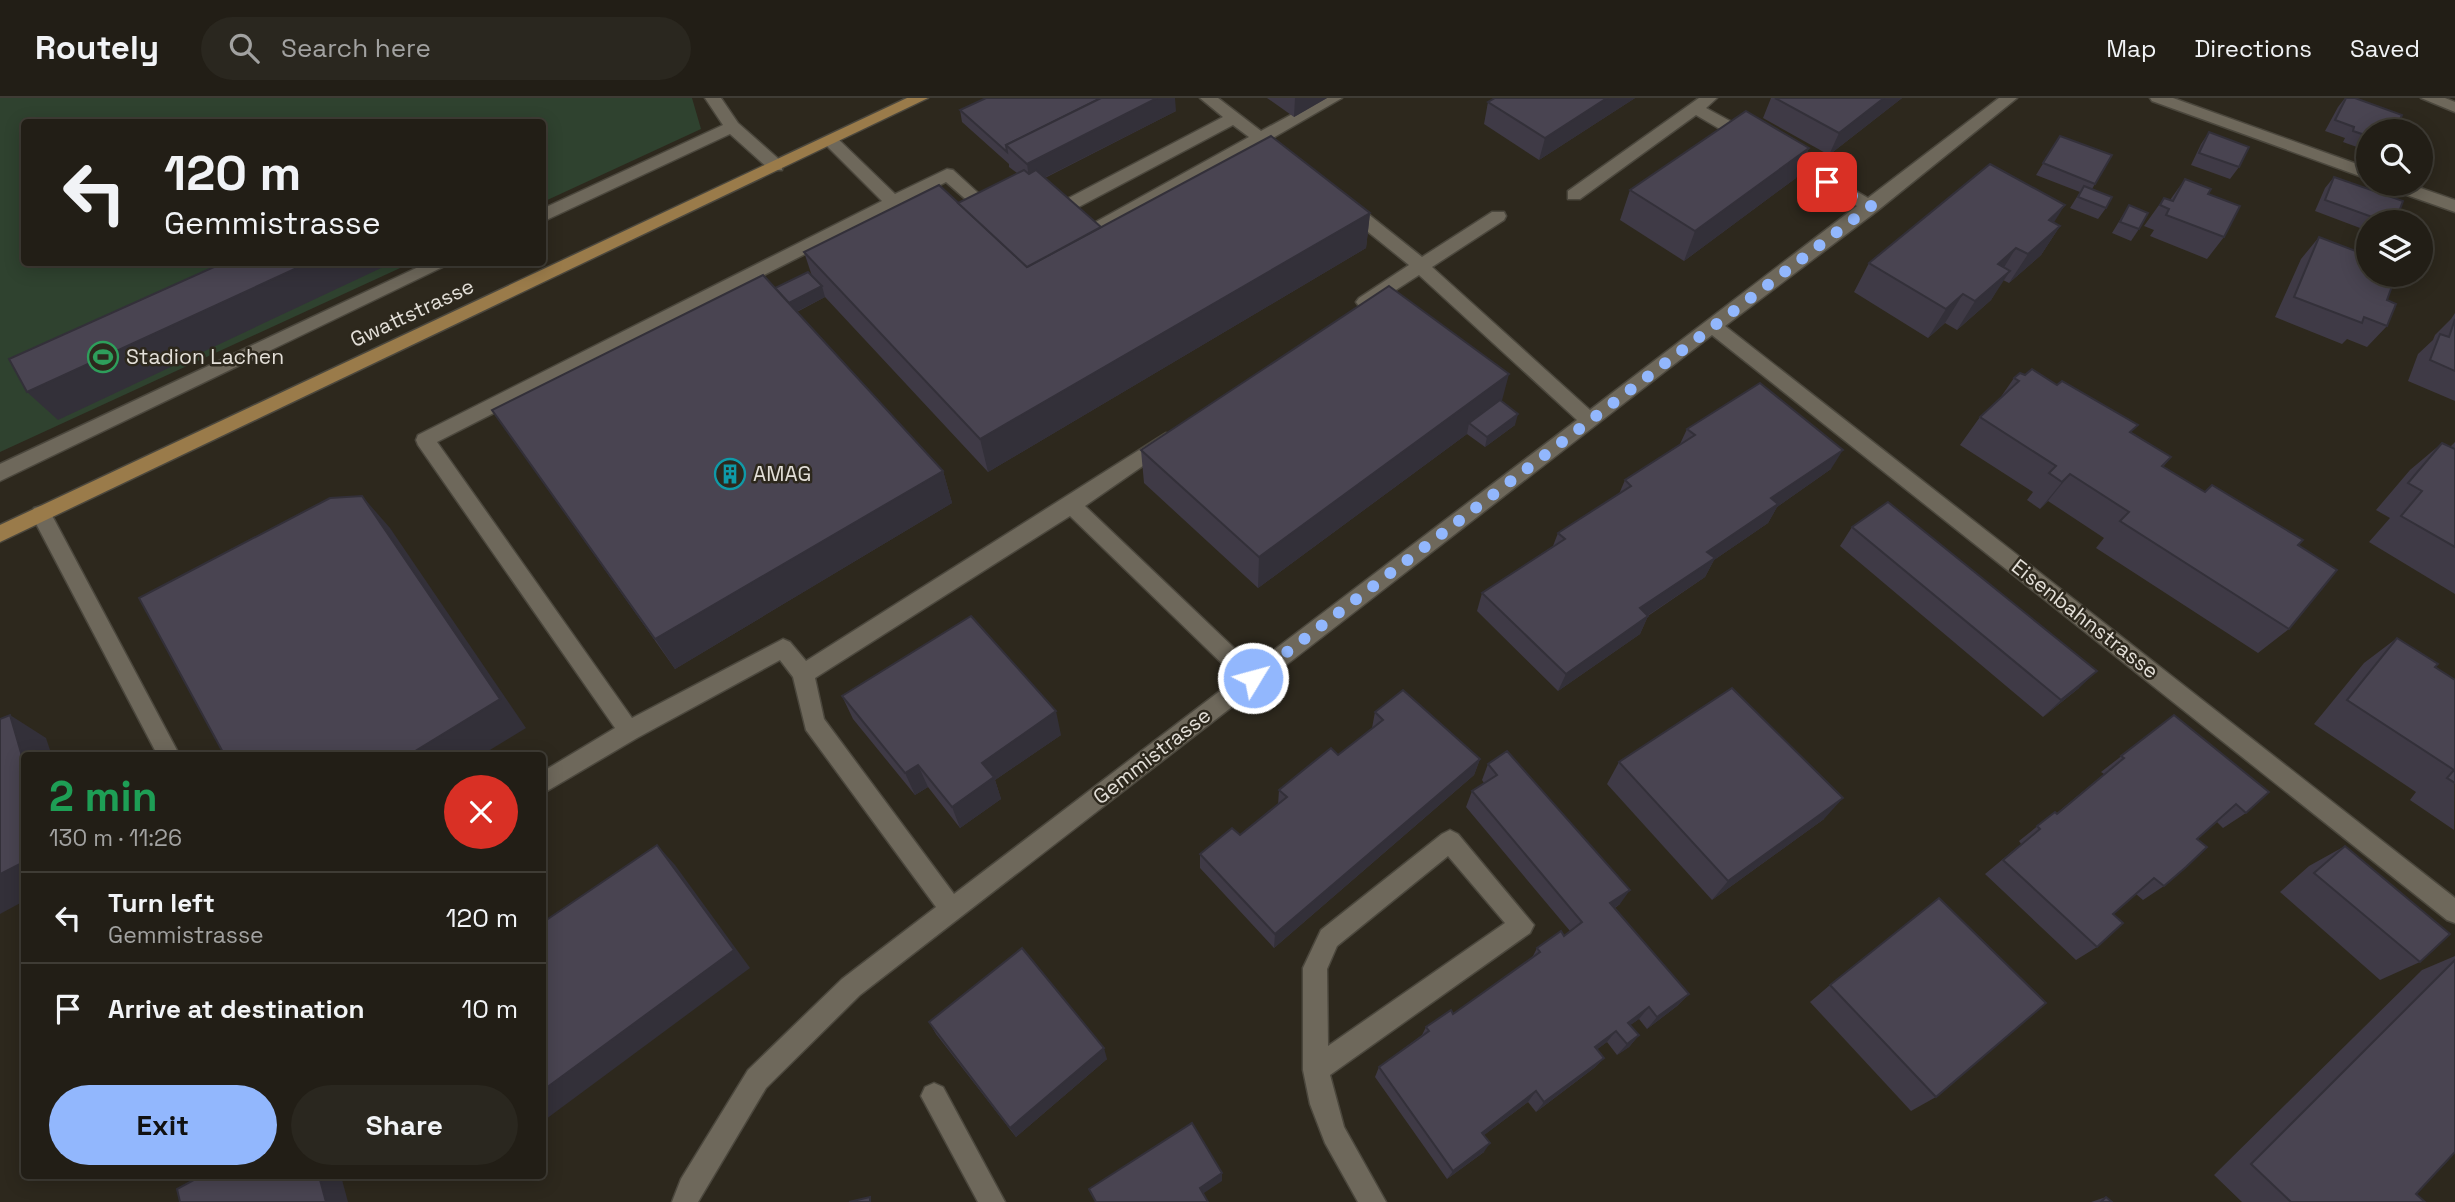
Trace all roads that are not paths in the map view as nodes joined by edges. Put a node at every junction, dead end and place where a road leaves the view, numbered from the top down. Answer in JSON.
{"nodes":[{"id":1,"x":713,"y":98,"type":"edge"},
{"id":2,"x":920,"y":98,"type":"edge"},
{"id":3,"x":1208,"y":98,"type":"edge"},
{"id":4,"x":1334,"y":98,"type":"edge"},
{"id":5,"x":1709,"y":98,"type":"edge"},
{"id":6,"x":2009,"y":98,"type":"edge"},
{"id":7,"x":2158,"y":98,"type":"edge"},
{"id":8,"x":2429,"y":98,"type":"edge"},
{"id":9,"x":2455,"y":107,"type":"edge"},
{"id":10,"x":1695,"y":108,"type":"junction"},
{"id":11,"x":1234,"y":118,"type":"junction"},
{"id":12,"x":732,"y":127,"type":"junction"},
{"id":13,"x":1260,"y":138,"type":"junction"},
{"id":14,"x":830,"y":141,"type":"junction"},
{"id":15,"x":1281,"y":154,"type":"edge"},
{"id":16,"x":776,"y":166,"type":"junction"},
{"id":17,"x":2356,"y":170,"type":"edge"},
{"id":18,"x":1332,"y":194,"type":"edge"},
{"id":19,"x":1574,"y":195,"type":"dead end"},
{"id":20,"x":2427,"y":196,"type":"edge"},
{"id":21,"x":893,"y":202,"type":"junction"},
{"id":22,"x":1871,"y":206,"type":"junction"},
{"id":23,"x":2455,"y":206,"type":"edge"},
{"id":24,"x":546,"y":214,"type":"edge"},
{"id":25,"x":1498,"y":216,"type":"dead end"},
{"id":26,"x":1039,"y":220,"type":"edge"},
{"id":27,"x":1005,"y":225,"type":"edge"},
{"id":28,"x":1052,"y":250,"type":"edge"},
{"id":29,"x":1419,"y":265,"type":"junction"},
{"id":30,"x":436,"y":266,"type":"edge"},
{"id":31,"x":1352,"y":312,"type":"edge"},
{"id":32,"x":1714,"y":327,"type":"junction"},
{"id":33,"x":1589,"y":420,"type":"junction"},
{"id":34,"x":1183,"y":427,"type":"edge"},
{"id":35,"x":0,"y":473,"type":"edge"},
{"id":36,"x":1071,"y":505,"type":"junction"},
{"id":37,"x":41,"y":514,"type":"junction"},
{"id":38,"x":0,"y":534,"type":"edge"},
{"id":39,"x":803,"y":674,"type":"junction"},
{"id":40,"x":1253,"y":678,"type":"junction"},
{"id":41,"x":629,"y":732,"type":"junction"},
{"id":42,"x":167,"y":752,"type":"edge"},
{"id":43,"x":546,"y":782,"type":"edge"},
{"id":44,"x":951,"y":910,"type":"junction"},
{"id":45,"x":2455,"y":912,"type":"edge"},
{"id":46,"x":1317,"y":1070,"type":"junction"},
{"id":47,"x":934,"y":1096,"type":"dead end"},
{"id":48,"x":685,"y":1202,"type":"edge"},
{"id":49,"x":992,"y":1202,"type":"edge"},
{"id":50,"x":1373,"y":1202,"type":"edge"}],
"edges":[{"from":1,"to":12,"type":"street"},
{"from":2,"to":14,"type":"main road","name":"Gwattstrasse"},
{"from":3,"to":11,"type":"street"},
{"from":4,"to":13,"type":"street"},
{"from":5,"to":10,"type":"street"},
{"from":6,"to":22,"type":"street","name":"Gemmistrasse"},
{"from":7,"to":17,"type":"street"},
{"from":8,"to":9,"type":"street"},
{"from":10,"to":19,"type":"street"},
{"from":10,"to":22,"type":"street"},
{"from":11,"to":13,"type":"street"},
{"from":11,"to":26,"type":"street"},
{"from":12,"to":16,"type":"street"},
{"from":12,"to":24,"type":"street"},
{"from":13,"to":15,"type":"street"},
{"from":13,"to":28,"type":"street"},
{"from":14,"to":16,"type":"main road","name":"Gwattstrasse"},
{"from":14,"to":21,"type":"street"},
{"from":16,"to":37,"type":"main road","name":"Gwattstrasse"},
{"from":18,"to":29,"type":"street"},
{"from":20,"to":23,"type":"street"},
{"from":21,"to":27,"type":"street"},
{"from":21,"to":41,"type":"street"},
{"from":22,"to":32,"type":"street","name":"Gemmistrasse"},
{"from":25,"to":29,"type":"street"},
{"from":29,"to":31,"type":"street"},
{"from":29,"to":33,"type":"street"},
{"from":30,"to":35,"type":"street"},
{"from":32,"to":33,"type":"street","name":"Gemmistrasse"},
{"from":32,"to":45,"type":"street","name":"Eisenbahnstrasse"},
{"from":33,"to":40,"type":"street","name":"Gemmistrasse"},
{"from":34,"to":36,"type":"street"},
{"from":36,"to":39,"type":"street"},
{"from":36,"to":40,"type":"street"},
{"from":37,"to":38,"type":"main road","name":"Gwattstrasse"},
{"from":37,"to":42,"type":"street"},
{"from":39,"to":41,"type":"street"},
{"from":39,"to":44,"type":"street"},
{"from":40,"to":44,"type":"street","name":"Gemmistrasse"},
{"from":41,"to":43,"type":"street"},
{"from":44,"to":48,"type":"street","name":"Gemmistrasse"},
{"from":46,"to":46,"type":"street"},
{"from":46,"to":50,"type":"street"},
{"from":47,"to":49,"type":"street"}]}
